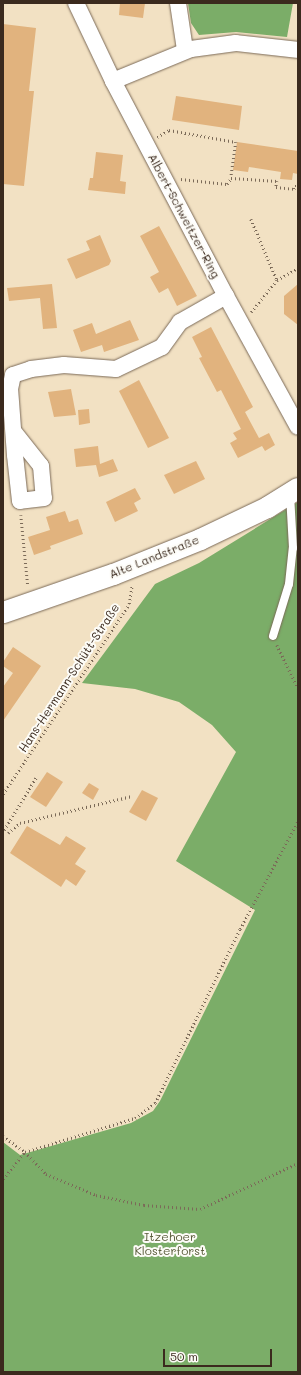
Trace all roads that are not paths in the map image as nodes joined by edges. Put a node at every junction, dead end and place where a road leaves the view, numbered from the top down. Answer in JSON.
{"nodes":[{"id":1,"x":76,"y":3,"type":"edge"},
{"id":2,"x":178,"y":3,"type":"edge"},
{"id":3,"x":185,"y":50,"type":"junction"},
{"id":4,"x":298,"y":50,"type":"edge"},
{"id":5,"x":113,"y":81,"type":"junction"},
{"id":6,"x":226,"y":296,"type":"junction"},
{"id":7,"x":298,"y":426,"type":"edge"},
{"id":8,"x":14,"y":432,"type":"junction"},
{"id":9,"x":294,"y":491,"type":"edge"},
{"id":10,"x":3,"y":612,"type":"edge"},
{"id":11,"x":273,"y":636,"type":"road end"}],
"edges":[{"from":1,"to":5,"type":"street","name":"Albert-Schweitzer-Ring"},
{"from":2,"to":3,"type":"street"},
{"from":3,"to":4,"type":"street"},
{"from":3,"to":5,"type":"street"},
{"from":5,"to":6,"type":"street","name":"Albert-Schweitzer-Ring"},
{"from":6,"to":7,"type":"street","name":"Albert-Schweitzer-Ring"},
{"from":6,"to":8,"type":"street"},
{"from":8,"to":8,"type":"street"},
{"from":9,"to":10,"type":"street","name":"Alte Landstraße"},
{"from":9,"to":11,"type":"lane"}]}
